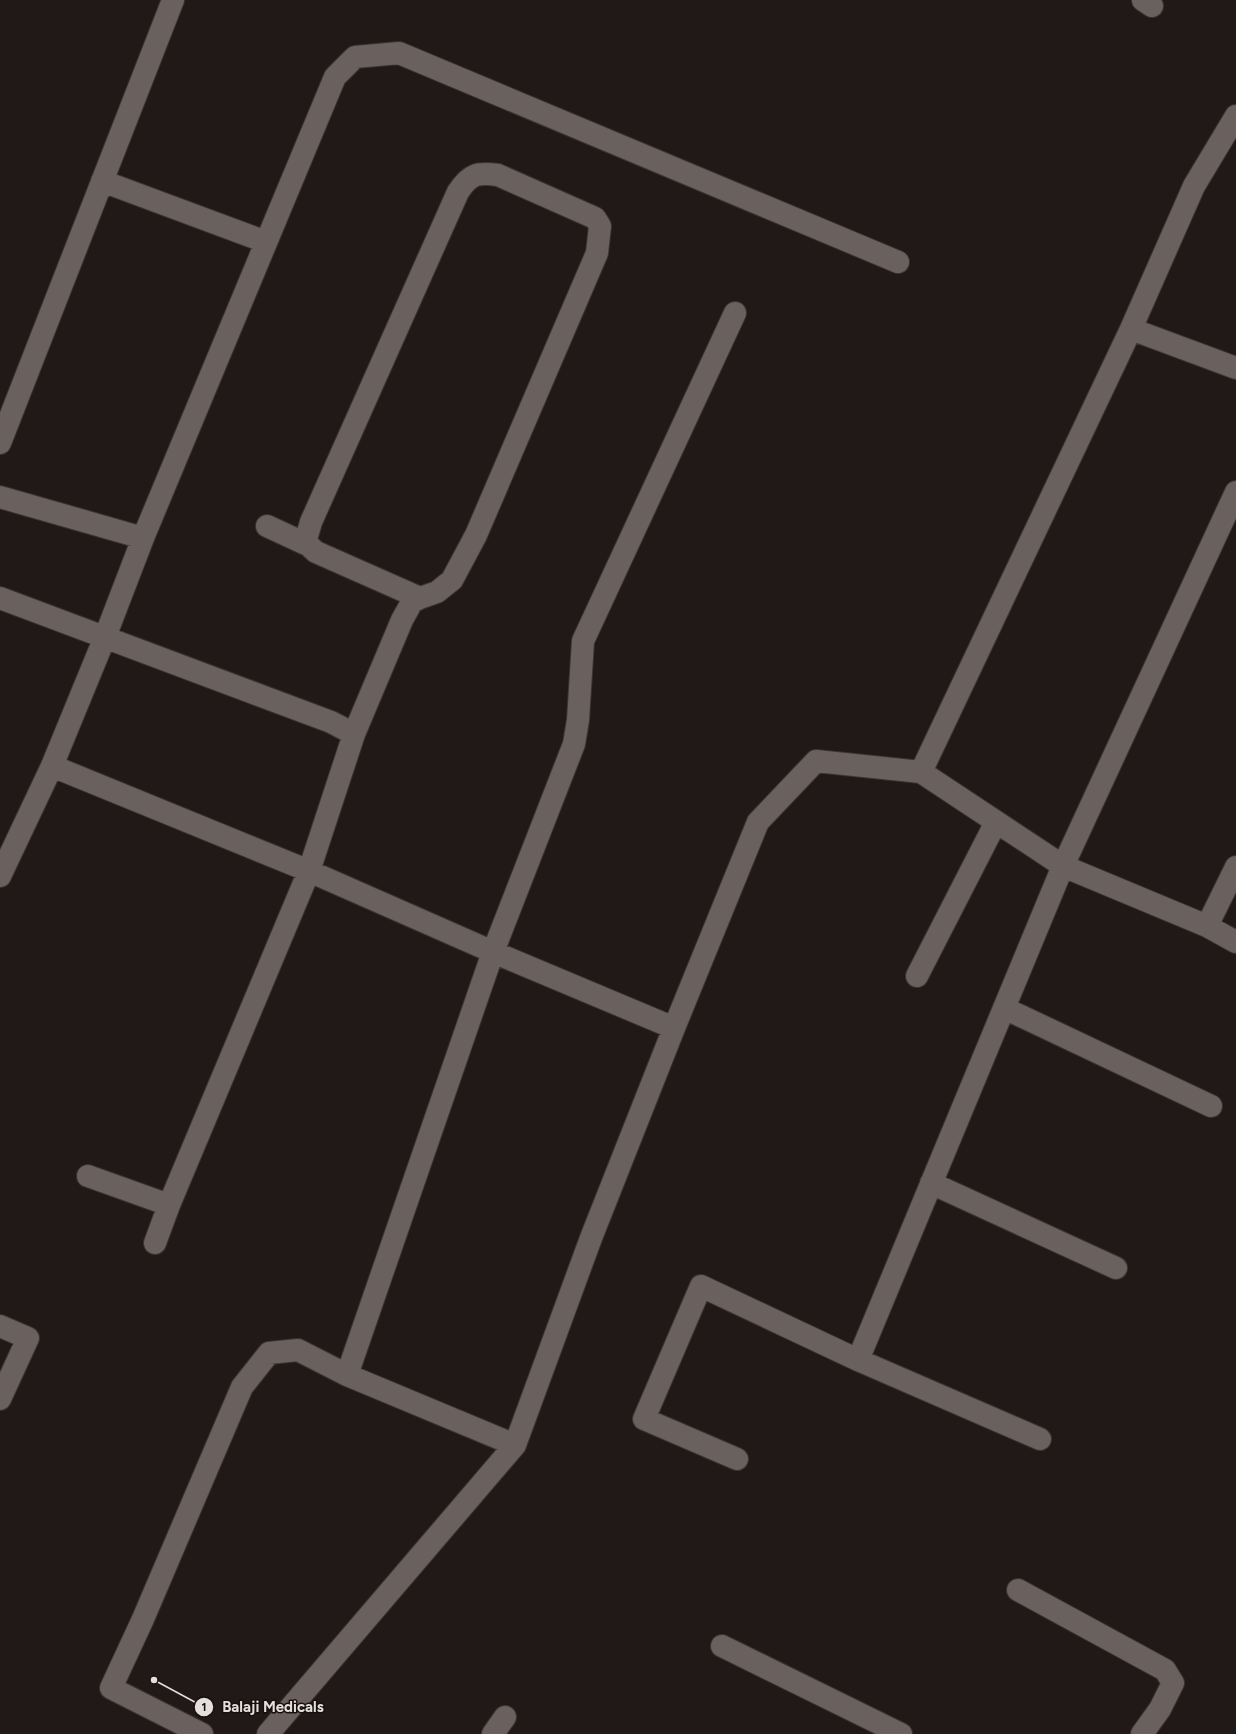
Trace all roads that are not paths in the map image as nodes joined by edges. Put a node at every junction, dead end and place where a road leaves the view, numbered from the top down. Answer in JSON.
{"nodes":[{"id":1,"x":173,"y":0,"type":"edge"},
{"id":2,"x":1236,"y":116,"type":"edge"},
{"id":3,"x":102,"y":181,"type":"junction"},
{"id":4,"x":266,"y":242,"type":"junction"},
{"id":5,"x":898,"y":262,"type":"dead end"},
{"id":6,"x":735,"y":313,"type":"dead end"},
{"id":7,"x":1131,"y":329,"type":"junction"},
{"id":8,"x":1236,"y":368,"type":"edge"},
{"id":9,"x":0,"y":443,"type":"edge"},
{"id":10,"x":1236,"y":492,"type":"edge"},
{"id":11,"x":0,"y":497,"type":"edge"},
{"id":12,"x":267,"y":526,"type":"dead end"},
{"id":13,"x":143,"y":538,"type":"junction"},
{"id":14,"x":308,"y":545,"type":"junction"},
{"id":15,"x":0,"y":598,"type":"edge"},
{"id":16,"x":420,"y":598,"type":"junction"},
{"id":17,"x":105,"y":637,"type":"junction"},
{"id":18,"x":354,"y":734,"type":"junction"},
{"id":19,"x":52,"y":766,"type":"junction"},
{"id":20,"x":921,"y":772,"type":"junction"},
{"id":21,"x":996,"y":822,"type":"junction"},
{"id":22,"x":1063,"y":866,"type":"junction"},
{"id":23,"x":1236,"y":867,"type":"edge"},
{"id":24,"x":309,"y":871,"type":"junction"},
{"id":25,"x":0,"y":876,"type":"edge"},
{"id":26,"x":1207,"y":926,"type":"junction"},
{"id":27,"x":1236,"y":942,"type":"edge"},
{"id":28,"x":493,"y":952,"type":"junction"},
{"id":29,"x":917,"y":976,"type":"dead end"},
{"id":30,"x":1004,"y":1008,"type":"junction"},
{"id":31,"x":674,"y":1028,"type":"junction"},
{"id":32,"x":1211,"y":1106,"type":"dead end"},
{"id":33,"x":88,"y":1176,"type":"dead end"},
{"id":34,"x":931,"y":1183,"type":"junction"},
{"id":35,"x":169,"y":1205,"type":"junction"},
{"id":36,"x":155,"y":1242,"type":"dead end"},
{"id":37,"x":1116,"y":1268,"type":"dead end"},
{"id":38,"x":0,"y":1326,"type":"edge"},
{"id":39,"x":858,"y":1360,"type":"junction"},
{"id":40,"x":347,"y":1375,"type":"junction"},
{"id":41,"x":0,"y":1399,"type":"edge"},
{"id":42,"x":1040,"y":1439,"type":"dead end"},
{"id":43,"x":515,"y":1445,"type":"junction"},
{"id":44,"x":736,"y":1459,"type":"dead end"},
{"id":45,"x":1018,"y":1590,"type":"dead end"},
{"id":46,"x":722,"y":1646,"type":"dead end"},
{"id":47,"x":202,"y":1734,"type":"edge"},
{"id":48,"x":268,"y":1734,"type":"edge"},
{"id":49,"x":902,"y":1734,"type":"edge"},
{"id":50,"x":1142,"y":1734,"type":"edge"}],
"edges":[{"from":1,"to":3,"type":"street"},
{"from":2,"to":7,"type":"street"},
{"from":3,"to":4,"type":"street"},
{"from":3,"to":9,"type":"street"},
{"from":4,"to":5,"type":"street"},
{"from":4,"to":13,"type":"street"},
{"from":6,"to":28,"type":"street"},
{"from":7,"to":8,"type":"street"},
{"from":7,"to":20,"type":"street"},
{"from":10,"to":22,"type":"street"},
{"from":11,"to":13,"type":"street"},
{"from":12,"to":14,"type":"street"},
{"from":13,"to":17,"type":"street"},
{"from":14,"to":16,"type":"street"},
{"from":14,"to":16,"type":"street"},
{"from":15,"to":17,"type":"street"},
{"from":16,"to":18,"type":"street"},
{"from":17,"to":18,"type":"street"},
{"from":17,"to":19,"type":"street"},
{"from":18,"to":24,"type":"street"},
{"from":19,"to":24,"type":"street"},
{"from":19,"to":25,"type":"street"},
{"from":20,"to":21,"type":"street"},
{"from":20,"to":31,"type":"street"},
{"from":21,"to":22,"type":"street"},
{"from":21,"to":29,"type":"street"},
{"from":22,"to":26,"type":"street"},
{"from":22,"to":30,"type":"street"},
{"from":23,"to":26,"type":"street"},
{"from":24,"to":28,"type":"street"},
{"from":24,"to":35,"type":"street"},
{"from":26,"to":27,"type":"street"},
{"from":28,"to":31,"type":"street"},
{"from":28,"to":40,"type":"street"},
{"from":30,"to":32,"type":"street"},
{"from":30,"to":34,"type":"street"},
{"from":31,"to":43,"type":"street"},
{"from":33,"to":35,"type":"street"},
{"from":34,"to":37,"type":"street"},
{"from":34,"to":39,"type":"street"},
{"from":35,"to":36,"type":"street"},
{"from":38,"to":41,"type":"street"},
{"from":39,"to":42,"type":"street"},
{"from":39,"to":44,"type":"street"},
{"from":40,"to":43,"type":"street"},
{"from":40,"to":47,"type":"street"},
{"from":43,"to":48,"type":"street"},
{"from":45,"to":50,"type":"street"},
{"from":46,"to":49,"type":"street"}]}
